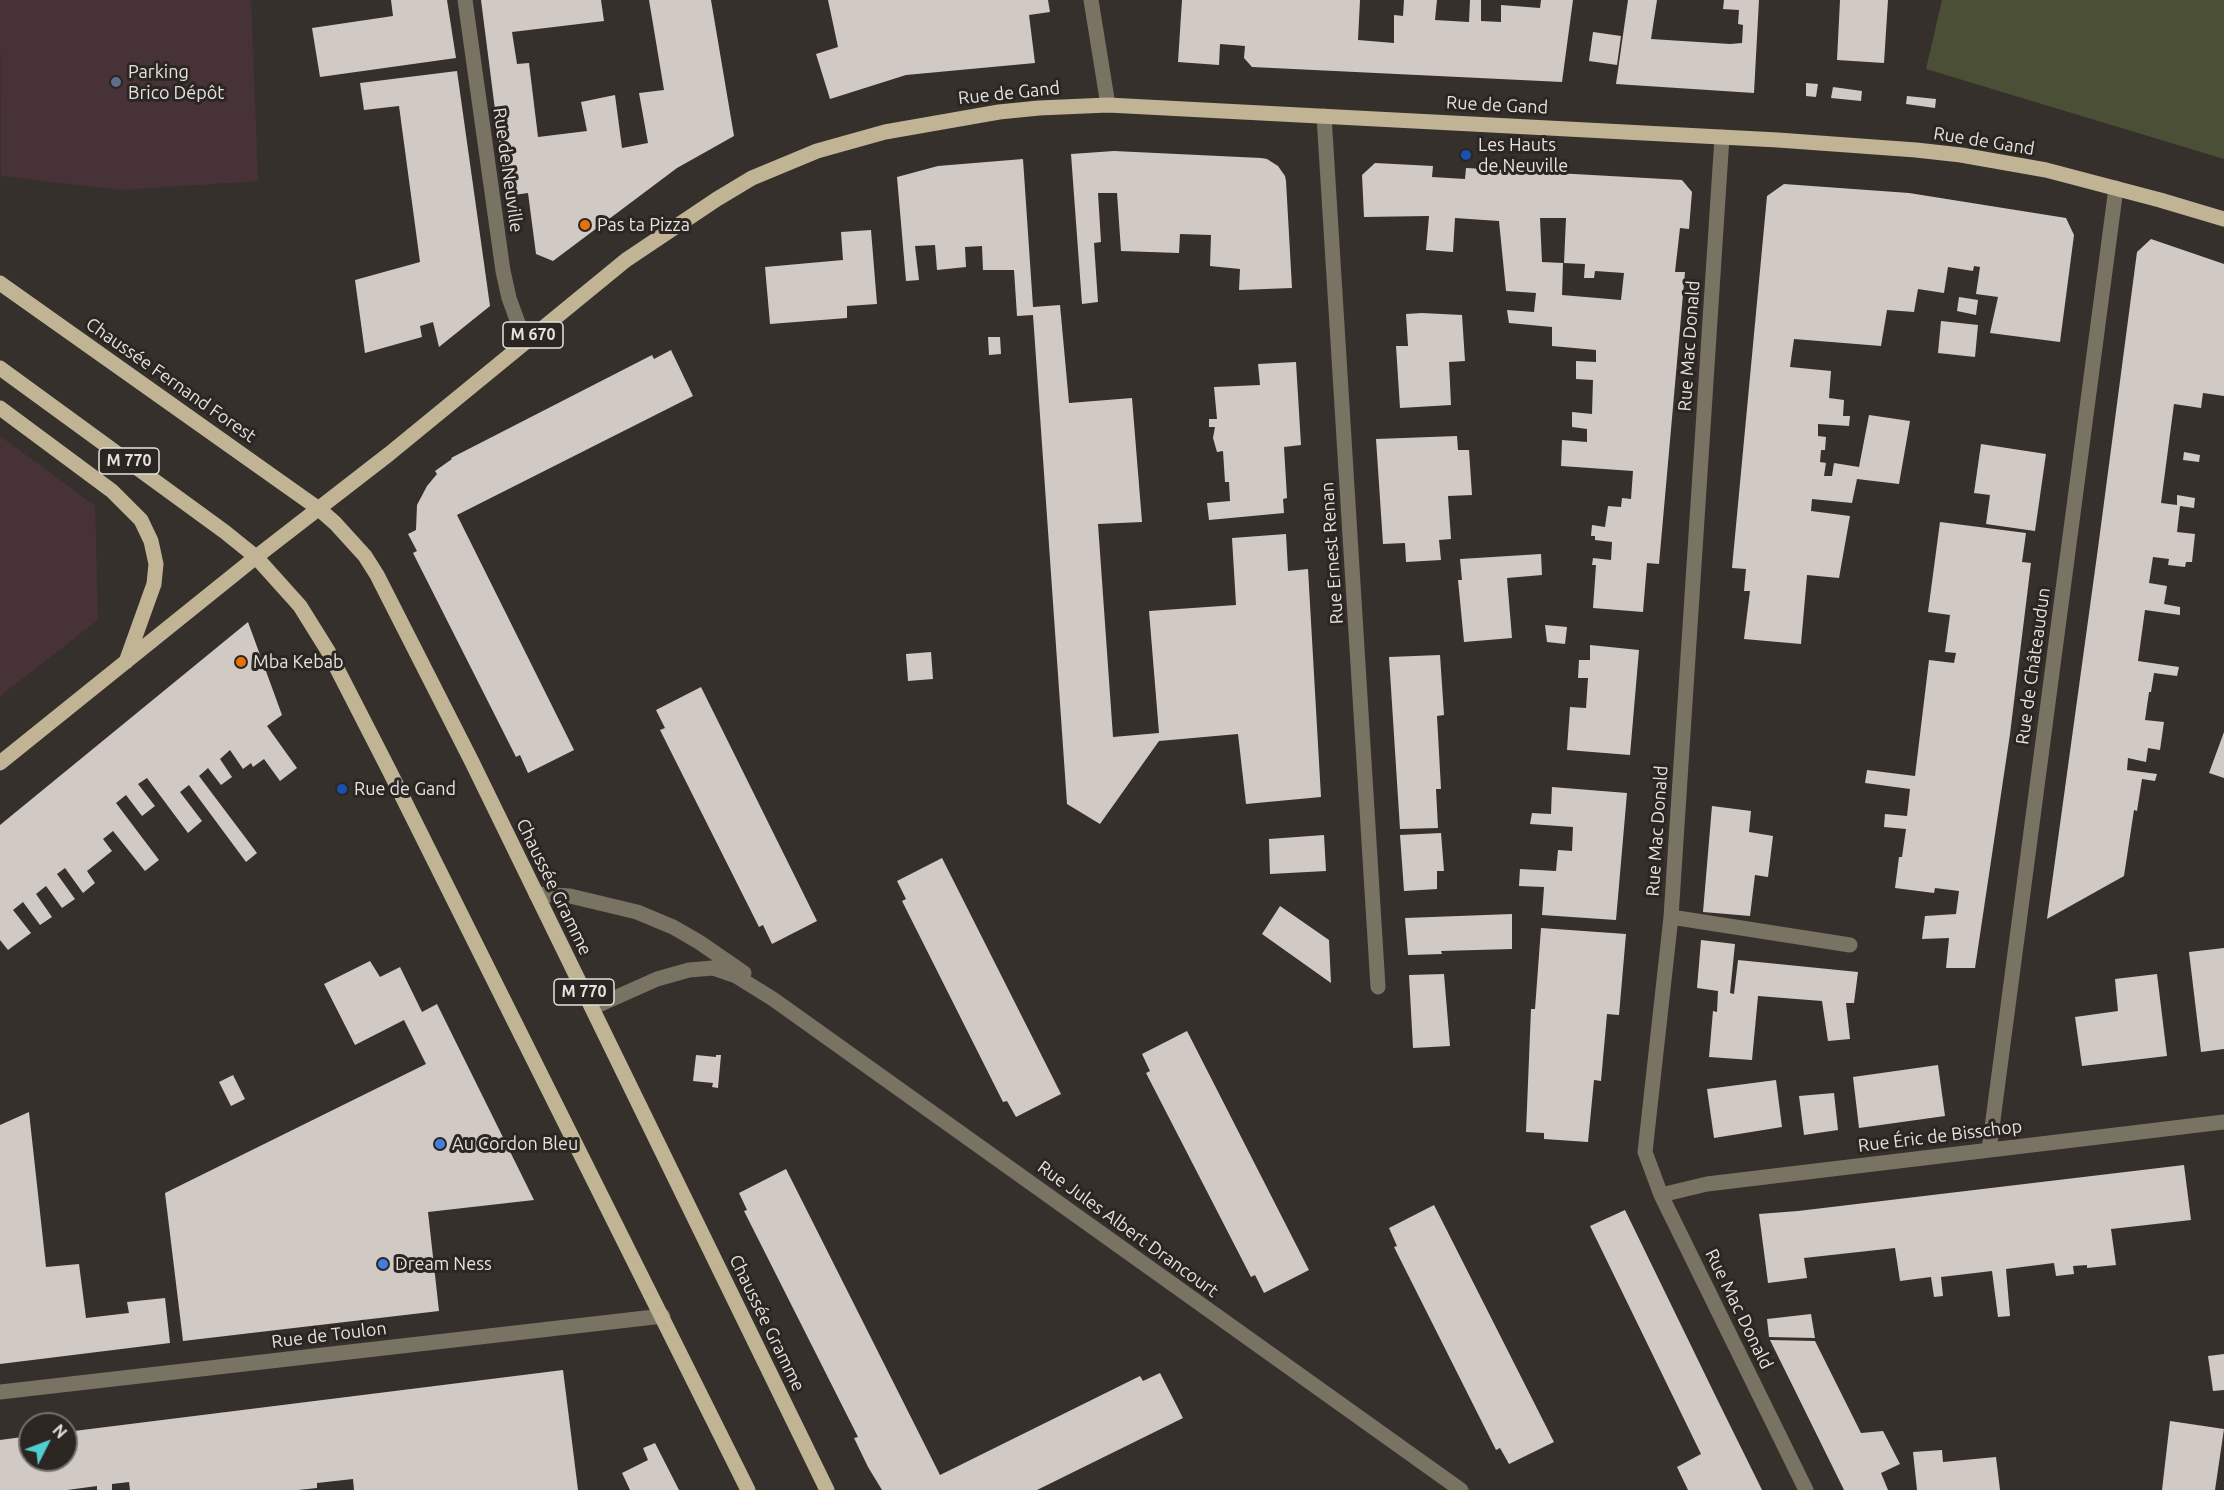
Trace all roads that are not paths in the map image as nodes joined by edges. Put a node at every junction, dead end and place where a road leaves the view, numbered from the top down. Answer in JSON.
{"nodes":[{"id":1,"x":465,"y":0,"type":"edge"},
{"id":2,"x":1091,"y":0,"type":"edge"},
{"id":3,"x":1108,"y":105,"type":"junction"},
{"id":4,"x":1324,"y":116,"type":"junction"},
{"id":5,"x":1722,"y":137,"type":"junction"},
{"id":6,"x":2116,"y":188,"type":"junction"},
{"id":7,"x":2224,"y":219,"type":"edge"},
{"id":8,"x":0,"y":283,"type":"edge"},
{"id":9,"x":525,"y":342,"type":"junction"},
{"id":10,"x":0,"y":368,"type":"edge"},
{"id":11,"x":0,"y":408,"type":"edge"},
{"id":12,"x":319,"y":509,"type":"junction"},
{"id":13,"x":256,"y":557,"type":"junction"},
{"id":14,"x":126,"y":662,"type":"junction"},
{"id":15,"x":0,"y":763,"type":"edge"},
{"id":16,"x":536,"y":894,"type":"junction"},
{"id":17,"x":1671,"y":917,"type":"junction"},
{"id":18,"x":1850,"y":945,"type":"dead end"},
{"id":19,"x":1378,"y":987,"type":"dead end"},
{"id":20,"x":773,"y":999,"type":"junction"},
{"id":21,"x":592,"y":1008,"type":"junction"},
{"id":22,"x":2224,"y":1122,"type":"edge"},
{"id":23,"x":1989,"y":1150,"type":"junction"},
{"id":24,"x":1661,"y":1195,"type":"junction"},
{"id":25,"x":663,"y":1316,"type":"junction"},
{"id":26,"x":0,"y":1392,"type":"edge"},
{"id":27,"x":748,"y":1490,"type":"edge"},
{"id":28,"x":827,"y":1490,"type":"edge"},
{"id":29,"x":1461,"y":1490,"type":"edge"},
{"id":30,"x":1806,"y":1490,"type":"edge"}],
"edges":[{"from":1,"to":9,"type":"street","name":"Rue de Neuville"},
{"from":2,"to":3,"type":"street"},
{"from":3,"to":4,"type":"main road","name":"Rue de Gand","number":"M 670"},
{"from":3,"to":9,"type":"main road","name":"Rue de Gand","number":"M 670"},
{"from":4,"to":5,"type":"main road","name":"Rue de Gand","number":"M 670"},
{"from":4,"to":19,"type":"street","name":"Rue Ernest Renan"},
{"from":5,"to":6,"type":"main road","name":"Rue de Gand","number":"M 670"},
{"from":5,"to":17,"type":"street","name":"Rue Mac Donald"},
{"from":6,"to":7,"type":"main road","name":"Rue de Gand","number":"M 670"},
{"from":6,"to":23,"type":"street","name":"Rue de Châteaudun"},
{"from":8,"to":12,"type":"main road","name":"Chaussée Fernand Forest","number":"M 770"},
{"from":9,"to":12,"type":"main road","name":"Rue de Gand","number":"M 670"},
{"from":10,"to":13,"type":"main road","number":"M 770"},
{"from":11,"to":14,"type":"main road","number":"M 770"},
{"from":12,"to":13,"type":"main road","name":"Rue de Gand"},
{"from":12,"to":16,"type":"main road","name":"Chaussée Gramme","number":"M 770"},
{"from":13,"to":14,"type":"main road","name":"Rue de Gand"},
{"from":13,"to":25,"type":"main road","number":"M 770"},
{"from":14,"to":15,"type":"main road","name":"Rue de Gand"},
{"from":16,"to":20,"type":"street","name":"Rue Jules Albert Drancourt"},
{"from":16,"to":21,"type":"main road","name":"Chaussée Gramme","number":"M 770"},
{"from":17,"to":18,"type":"street"},
{"from":17,"to":24,"type":"street","name":"Rue Mac Donald"},
{"from":20,"to":21,"type":"street","name":"Rue Jules Albert Drancourt"},
{"from":20,"to":29,"type":"street","name":"Rue Jules Albert Drancourt"},
{"from":21,"to":28,"type":"main road","name":"Chaussée Gramme","number":"M 770"},
{"from":22,"to":23,"type":"street","name":"Rue Éric de Bisschop"},
{"from":23,"to":24,"type":"street","name":"Rue Éric de Bisschop"},
{"from":24,"to":30,"type":"street","name":"Rue Mac Donald"},
{"from":25,"to":26,"type":"street","name":"Rue de Toulon"},
{"from":25,"to":27,"type":"main road","number":"M 770"}]}
